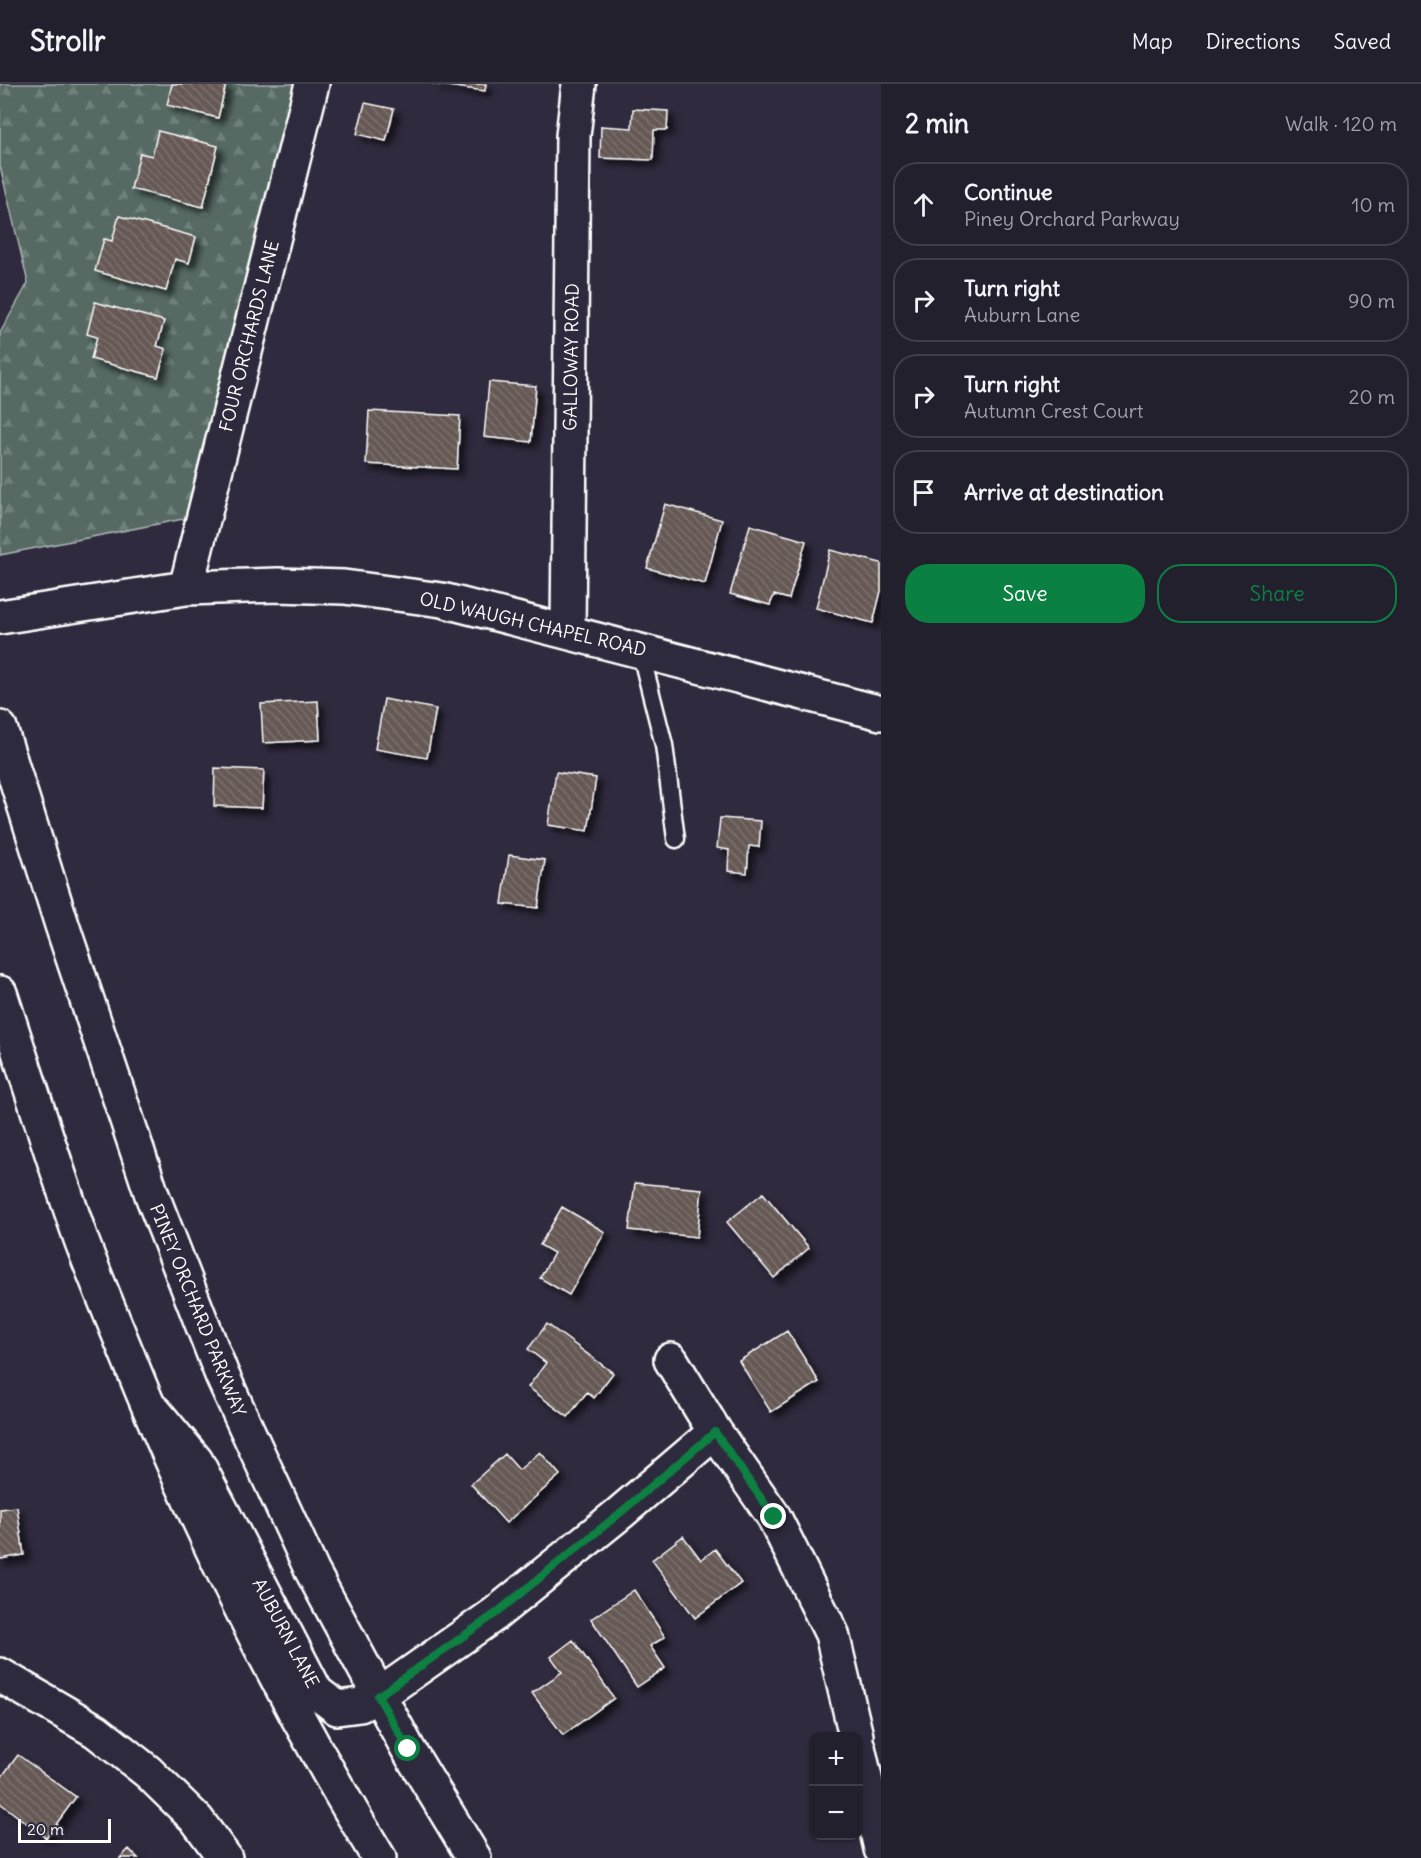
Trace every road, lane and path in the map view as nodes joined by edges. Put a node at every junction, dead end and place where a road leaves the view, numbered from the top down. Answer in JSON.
{"nodes":[{"id":1,"x":312,"y":84,"type":"edge"},
{"id":2,"x":579,"y":84,"type":"edge"},
{"id":3,"x":186,"y":588,"type":"junction"},
{"id":4,"x":0,"y":617,"type":"edge"},
{"id":5,"x":568,"y":631,"type":"junction"},
{"id":6,"x":640,"y":650,"type":"junction"},
{"id":7,"x":881,"y":713,"type":"edge"},
{"id":8,"x":0,"y":728,"type":"edge"},
{"id":9,"x":676,"y":839,"type":"dead end"},
{"id":10,"x":0,"y":993,"type":"edge"},
{"id":11,"x":671,"y":1360,"type":"dead end"},
{"id":12,"x":145,"y":1399,"type":"junction"},
{"id":13,"x":715,"y":1432,"type":"junction"},
{"id":14,"x":0,"y":1675,"type":"edge"},
{"id":15,"x":378,"y":1696,"type":"junction"},
{"id":16,"x":855,"y":1732,"type":"edge"},
{"id":17,"x":863,"y":1769,"type":"edge"},
{"id":18,"x":881,"y":1848,"type":"edge"},
{"id":19,"x":225,"y":1858,"type":"edge"},
{"id":20,"x":379,"y":1858,"type":"edge"},
{"id":21,"x":474,"y":1858,"type":"edge"}],
"edges":[{"from":1,"to":3,"type":"street","name":"FOUR ORCHARDS LANE"},
{"from":2,"to":5,"type":"street","name":"GALLOWAY ROAD"},
{"from":3,"to":4,"type":"street","name":"OLD WAUGH CHAPEL ROAD"},
{"from":3,"to":5,"type":"street","name":"OLD WAUGH CHAPEL ROAD"},
{"from":5,"to":6,"type":"street","name":"OLD WAUGH CHAPEL ROAD"},
{"from":6,"to":7,"type":"street","name":"OLD WAUGH CHAPEL ROAD"},
{"from":6,"to":9,"type":"lane"},
{"from":8,"to":15,"type":"street","name":"PINEY ORCHARD PARKWAY"},
{"from":10,"to":12,"type":"street"},
{"from":11,"to":13,"type":"street"},
{"from":12,"to":15,"type":"street","name":"AUBURN LANE"},
{"from":12,"to":20,"type":"street"},
{"from":13,"to":15,"type":"street","name":"AUBURN LANE"},
{"from":13,"to":16,"type":"street"},
{"from":14,"to":19,"type":"street"},
{"from":15,"to":21,"type":"street","name":"PINEY ORCHARD PARKWAY"},
{"from":17,"to":18,"type":"street"}]}
